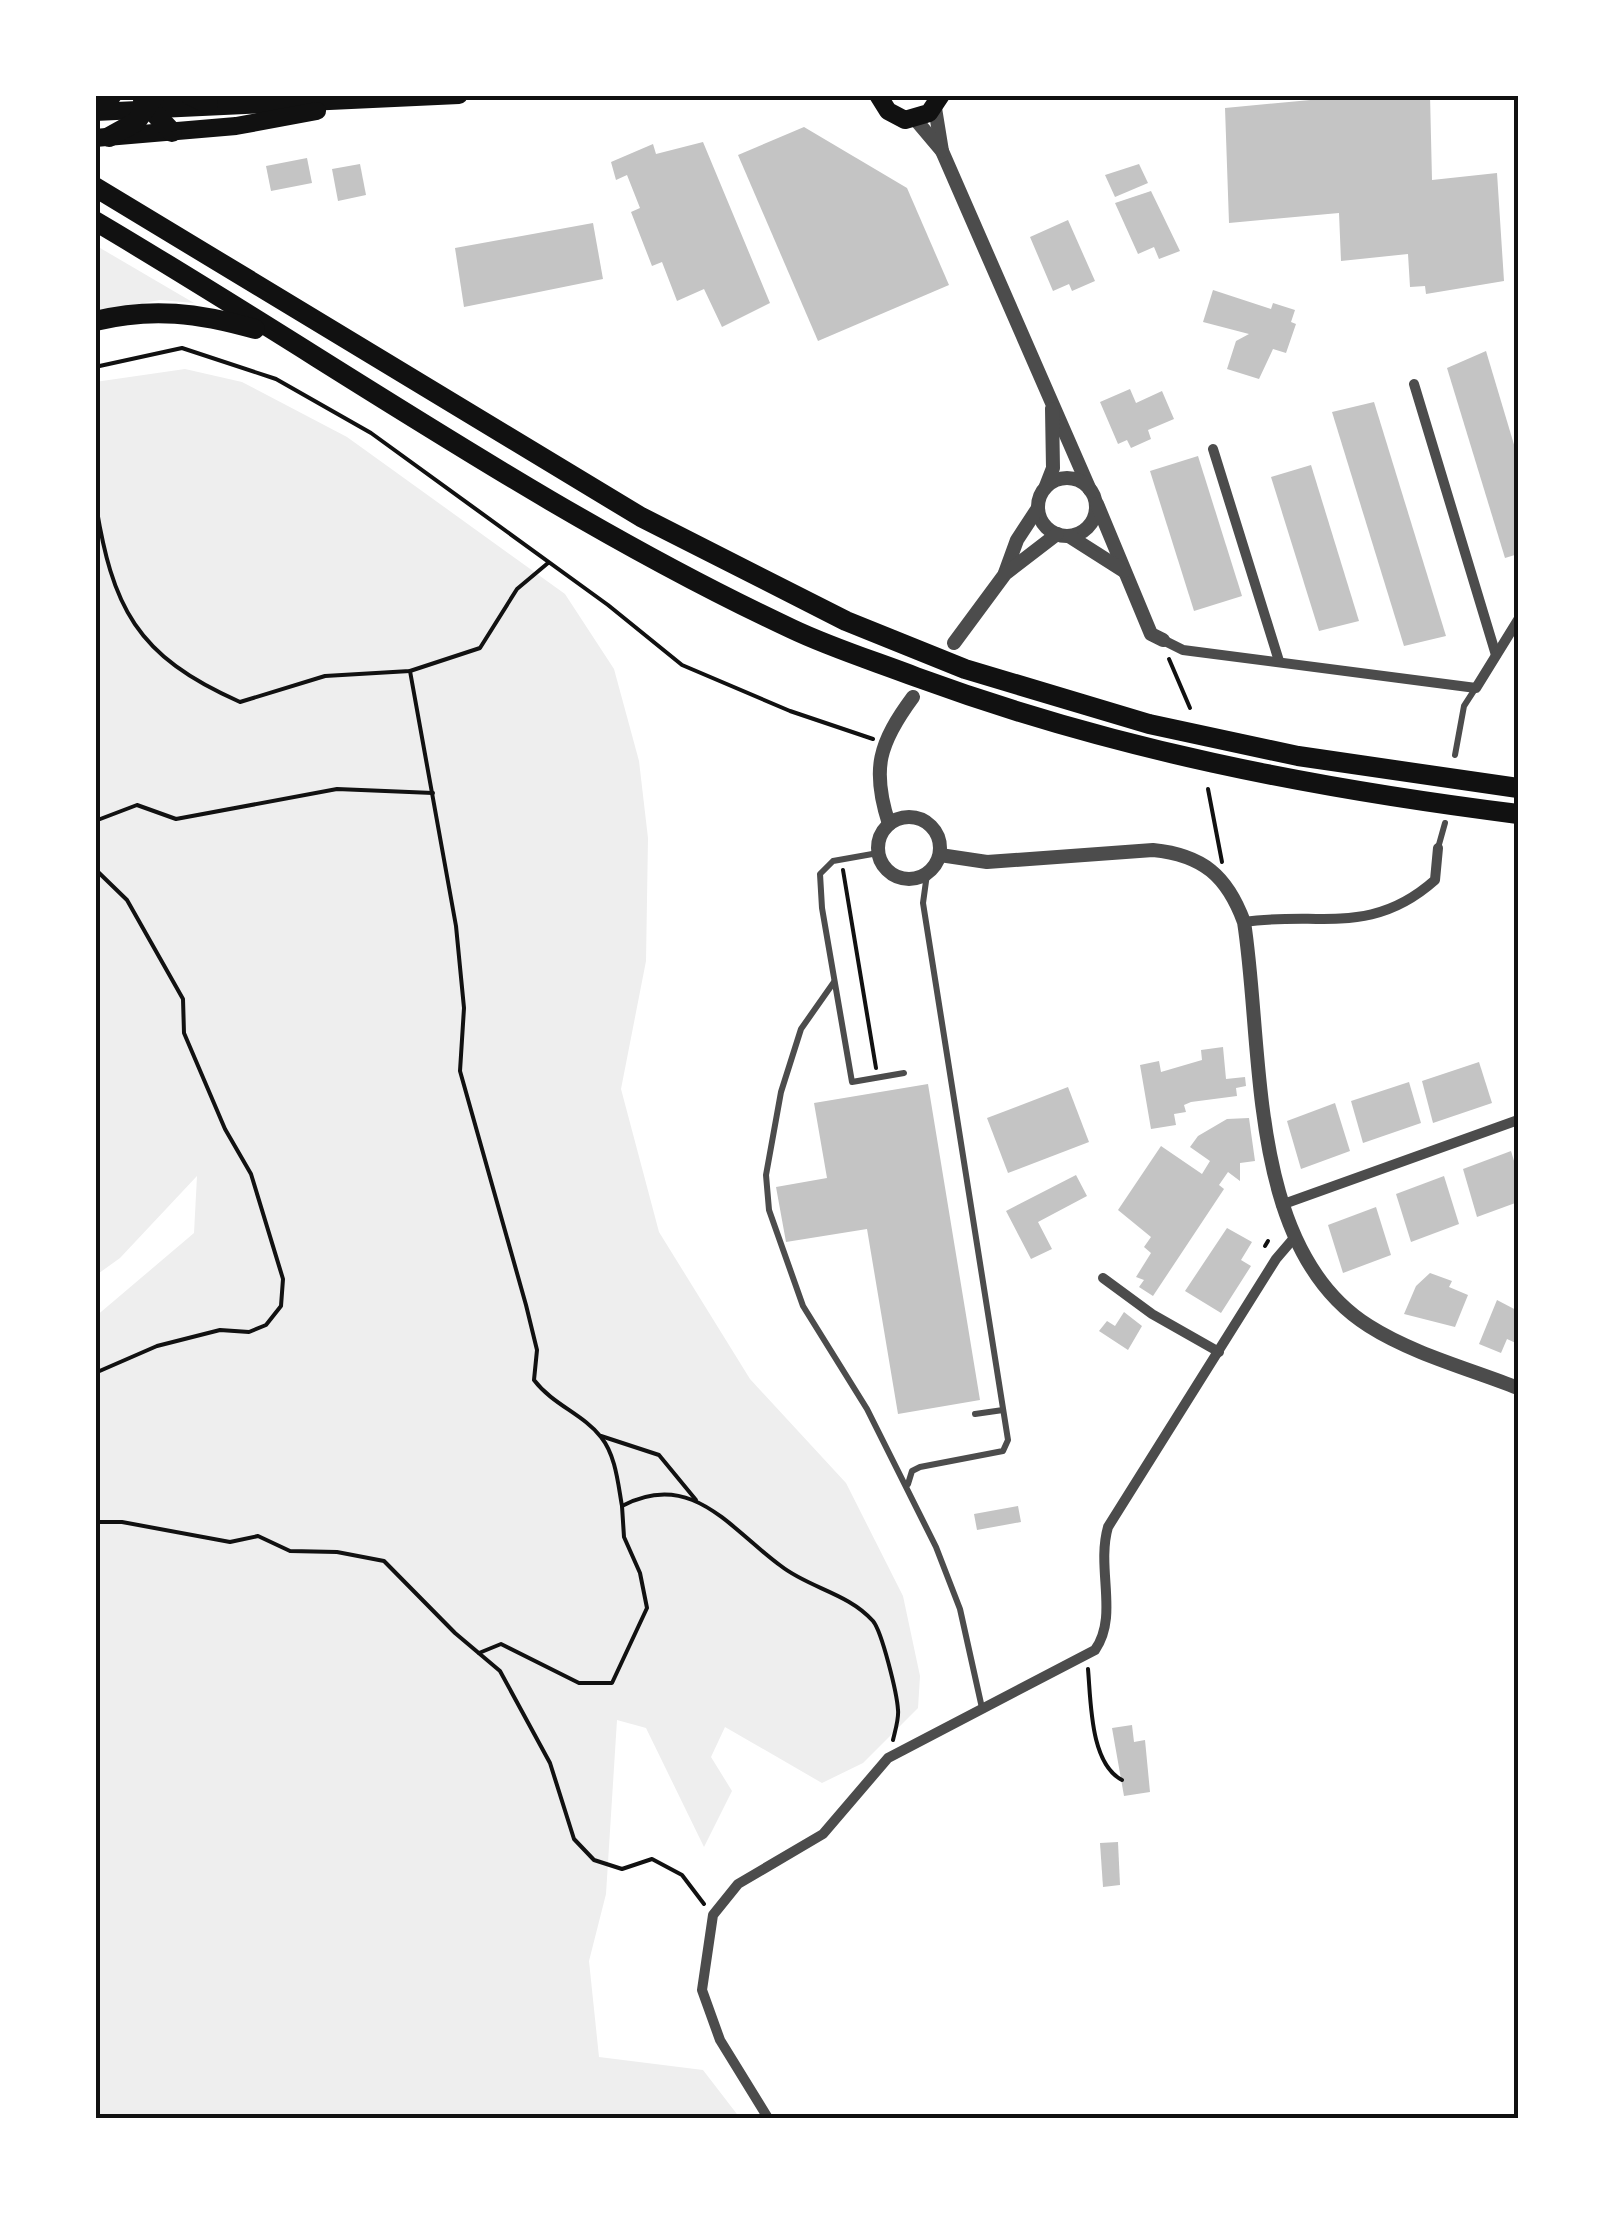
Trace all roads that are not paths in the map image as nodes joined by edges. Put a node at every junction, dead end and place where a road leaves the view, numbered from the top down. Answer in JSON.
{"nodes":[{"id":1,"x":112,"y":95,"type":"edge"},
{"id":2,"x":459,"y":95,"type":"edge"},
{"id":3,"x":878,"y":95,"type":"edge"},
{"id":4,"x":426,"y":96,"type":"edge"},
{"id":5,"x":148,"y":100,"type":"edge"},
{"id":6,"x":199,"y":100,"type":"edge"},
{"id":7,"x":938,"y":101,"type":"edge"},
{"id":8,"x":356,"y":103,"type":"junction"},
{"id":9,"x":95,"y":111,"type":"edge"},
{"id":10,"x":915,"y":120,"type":"junction"},
{"id":11,"x":172,"y":132,"type":"junction"},
{"id":12,"x":102,"y":138,"type":"edge"},
{"id":13,"x":942,"y":151,"type":"junction"},
{"id":14,"x":95,"y":187,"type":"edge"},
{"id":15,"x":95,"y":221,"type":"edge"},
{"id":16,"x":95,"y":321,"type":"edge"},
{"id":17,"x":278,"y":335,"type":"junction"},
{"id":18,"x":1414,"y":384,"type":"dead end"},
{"id":19,"x":1052,"y":403,"type":"junction"},
{"id":20,"x":1212,"y":449,"type":"dead end"},
{"id":21,"x":1046,"y":488,"type":"junction"},
{"id":22,"x":1093,"y":496,"type":"junction"},
{"id":23,"x":1038,"y":508,"type":"junction"},
{"id":24,"x":1063,"y":535,"type":"junction"},
{"id":25,"x":1125,"y":572,"type":"junction"},
{"id":26,"x":1005,"y":574,"type":"junction"},
{"id":27,"x":1518,"y":620,"type":"edge"},
{"id":28,"x":1163,"y":640,"type":"joint"},
{"id":29,"x":954,"y":643,"type":"dead end"},
{"id":30,"x":1496,"y":655,"type":"junction"},
{"id":31,"x":1279,"y":661,"type":"junction"},
{"id":32,"x":1476,"y":688,"type":"junction"},
{"id":33,"x":913,"y":698,"type":"dead end"},
{"id":34,"x":1455,"y":755,"type":"dead end"},
{"id":35,"x":1518,"y":788,"type":"edge"},
{"id":36,"x":1518,"y":814,"type":"edge"},
{"id":37,"x":889,"y":824,"type":"junction"},
{"id":38,"x":1444,"y":824,"type":"dead end"},
{"id":39,"x":1438,"y":848,"type":"joint"},
{"id":40,"x":878,"y":853,"type":"junction"},
{"id":41,"x":940,"y":855,"type":"junction"},
{"id":42,"x":927,"y":874,"type":"junction"},
{"id":43,"x":1244,"y":922,"type":"junction"},
{"id":44,"x":834,"y":982,"type":"junction"},
{"id":45,"x":904,"y":1072,"type":"dead end"},
{"id":46,"x":1518,"y":1120,"type":"edge"},
{"id":47,"x":1281,"y":1206,"type":"junction"},
{"id":48,"x":1294,"y":1238,"type":"junction"},
{"id":49,"x":1102,"y":1278,"type":"dead end"},
{"id":50,"x":1220,"y":1352,"type":"junction"},
{"id":51,"x":1518,"y":1388,"type":"edge"},
{"id":52,"x":1003,"y":1410,"type":"junction"},
{"id":53,"x":976,"y":1414,"type":"dead end"},
{"id":54,"x":908,"y":1486,"type":"junction"},
{"id":55,"x":984,"y":1711,"type":"junction"},
{"id":56,"x":768,"y":2118,"type":"edge"}],
"edges":[{"from":1,"to":9,"type":"highway"},
{"from":2,"to":4,"type":"main road"},
{"from":3,"to":10,"type":"main road"},
{"from":4,"to":8,"type":"main road"},
{"from":5,"to":6,"type":"main road"},
{"from":5,"to":9,"type":"main road"},
{"from":5,"to":11,"type":"highway"},
{"from":5,"to":12,"type":"highway"},
{"from":6,"to":8,"type":"main road"},
{"from":7,"to":10,"type":"main road"},
{"from":7,"to":13,"type":"street"},
{"from":8,"to":11,"type":"main road"},
{"from":10,"to":13,"type":"street"},
{"from":11,"to":12,"type":"main road"},
{"from":13,"to":19,"type":"street"},
{"from":14,"to":35,"type":"highway"},
{"from":15,"to":17,"type":"highway"},
{"from":16,"to":17,"type":"highway"},
{"from":17,"to":36,"type":"highway"},
{"from":18,"to":30,"type":"street"},
{"from":19,"to":21,"type":"street"},
{"from":19,"to":22,"type":"street"},
{"from":20,"to":31,"type":"street"},
{"from":21,"to":22,"type":"street"},
{"from":21,"to":23,"type":"street"},
{"from":22,"to":24,"type":"street"},
{"from":22,"to":25,"type":"street"},
{"from":23,"to":24,"type":"street"},
{"from":23,"to":26,"type":"street"},
{"from":24,"to":25,"type":"street"},
{"from":24,"to":26,"type":"street"},
{"from":25,"to":28,"type":"street"},
{"from":26,"to":29,"type":"street"},
{"from":27,"to":30,"type":"street"},
{"from":28,"to":31,"type":"street"},
{"from":30,"to":32,"type":"street"},
{"from":31,"to":32,"type":"street"},
{"from":32,"to":34,"type":"lane"},
{"from":33,"to":37,"type":"street"},
{"from":37,"to":40,"type":"street"},
{"from":37,"to":41,"type":"street"},
{"from":38,"to":39,"type":"lane"},
{"from":39,"to":43,"type":"street"},
{"from":40,"to":42,"type":"street"},
{"from":40,"to":44,"type":"lane"},
{"from":41,"to":42,"type":"street"},
{"from":41,"to":43,"type":"street"},
{"from":42,"to":52,"type":"lane"},
{"from":43,"to":47,"type":"street"},
{"from":44,"to":45,"type":"lane"},
{"from":44,"to":54,"type":"lane"},
{"from":46,"to":47,"type":"street"},
{"from":47,"to":48,"type":"street"},
{"from":48,"to":50,"type":"street"},
{"from":48,"to":51,"type":"street"},
{"from":49,"to":50,"type":"street"},
{"from":50,"to":55,"type":"street"},
{"from":52,"to":53,"type":"lane"},
{"from":52,"to":54,"type":"lane"},
{"from":54,"to":55,"type":"lane"},
{"from":55,"to":56,"type":"street"}]}
